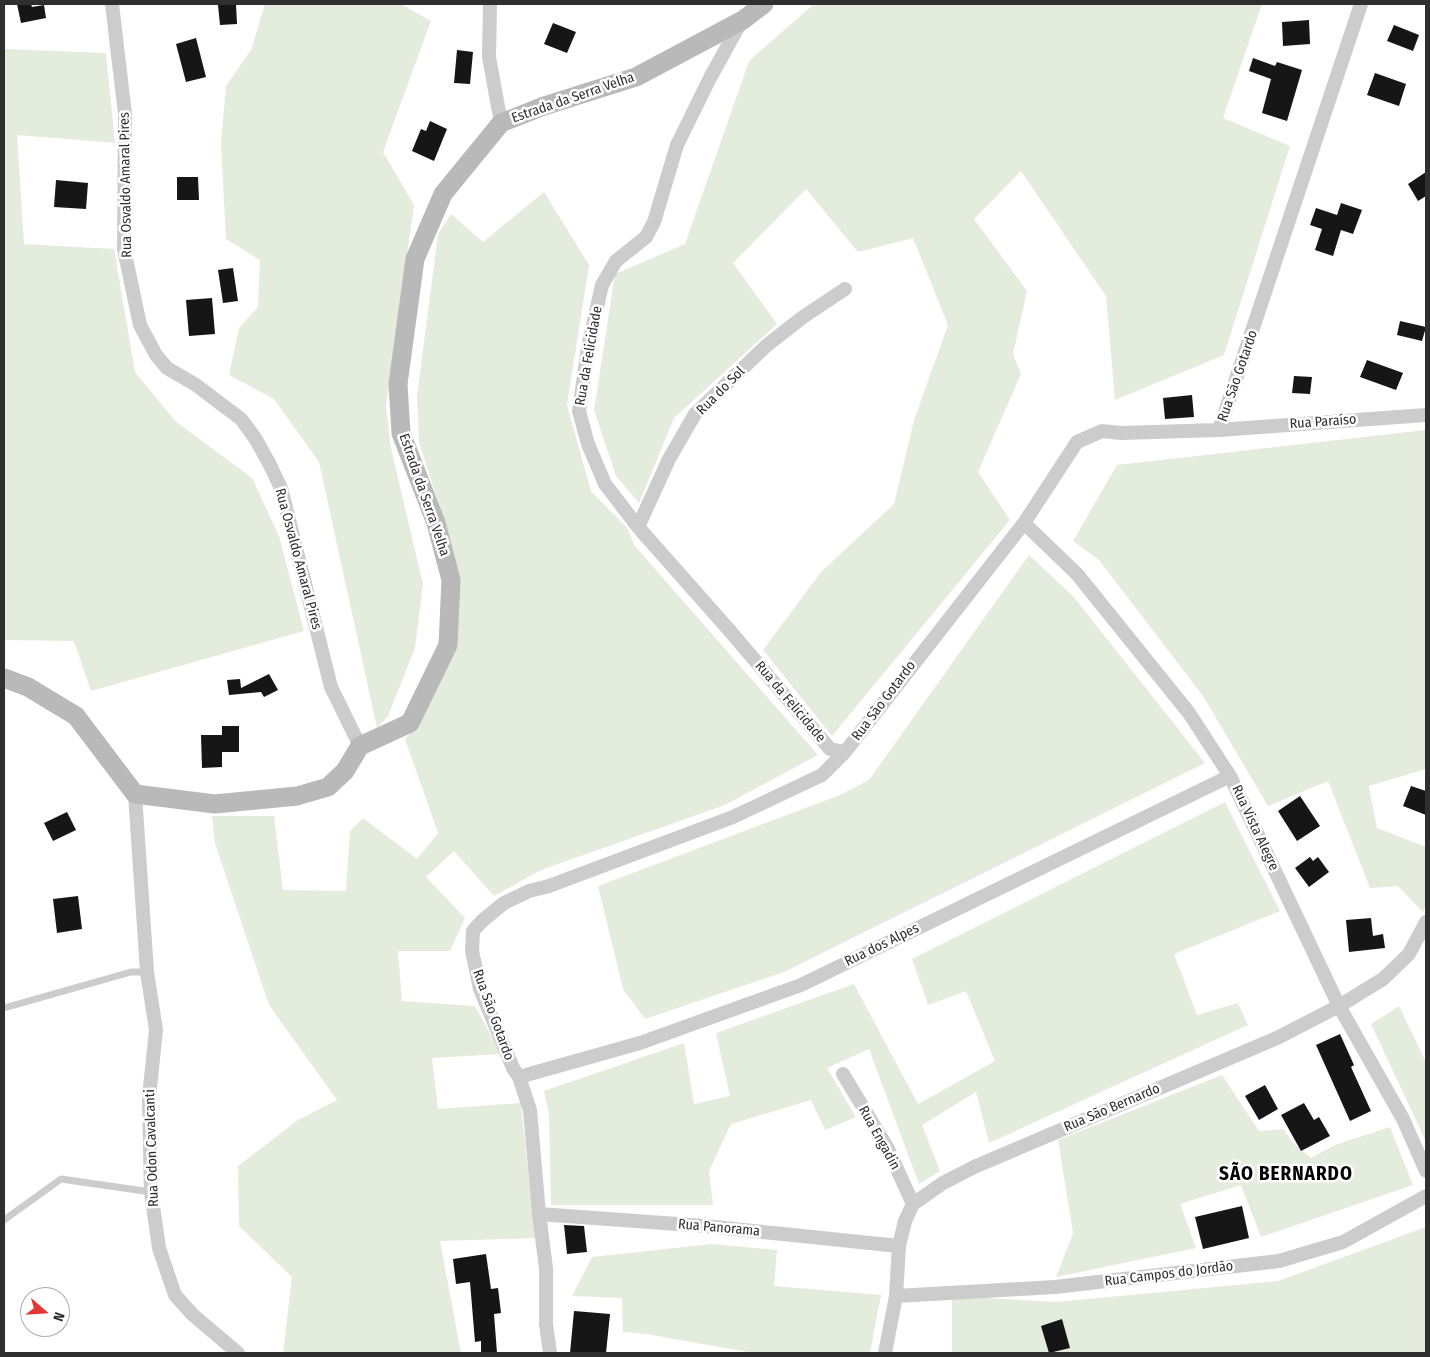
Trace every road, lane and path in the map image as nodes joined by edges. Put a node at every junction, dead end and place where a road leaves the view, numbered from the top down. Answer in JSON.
{"nodes":[{"id":1,"x":112,"y":4,"type":"edge"},
{"id":2,"x":490,"y":4,"type":"edge"},
{"id":3,"x":764,"y":4,"type":"edge"},
{"id":4,"x":1361,"y":4,"type":"edge"},
{"id":5,"x":743,"y":20,"type":"junction"},
{"id":6,"x":501,"y":123,"type":"junction"},
{"id":7,"x":845,"y":289,"type":"dead end"},
{"id":8,"x":1426,"y":413,"type":"edge"},
{"id":9,"x":1220,"y":430,"type":"junction"},
{"id":10,"x":1024,"y":523,"type":"junction"},
{"id":11,"x":638,"y":527,"type":"junction"},
{"id":12,"x":4,"y":678,"type":"edge"},
{"id":13,"x":360,"y":746,"type":"junction"},
{"id":14,"x":845,"y":752,"type":"junction"},
{"id":15,"x":1230,"y":776,"type":"junction"},
{"id":16,"x":135,"y":794,"type":"junction"},
{"id":17,"x":1426,"y":922,"type":"edge"},
{"id":18,"x":147,"y":972,"type":"junction"},
{"id":19,"x":1339,"y":1006,"type":"junction"},
{"id":20,"x":4,"y":1008,"type":"edge"},
{"id":21,"x":843,"y":1074,"type":"dead end"},
{"id":22,"x":519,"y":1077,"type":"junction"},
{"id":23,"x":1426,"y":1171,"type":"edge"},
{"id":24,"x":151,"y":1192,"type":"junction"},
{"id":25,"x":1426,"y":1196,"type":"edge"},
{"id":26,"x":913,"y":1204,"type":"junction"},
{"id":27,"x":539,"y":1214,"type":"junction"},
{"id":28,"x":4,"y":1220,"type":"edge"},
{"id":29,"x":899,"y":1246,"type":"junction"},
{"id":30,"x":896,"y":1296,"type":"junction"},
{"id":31,"x":238,"y":1353,"type":"edge"},
{"id":32,"x":550,"y":1353,"type":"edge"},
{"id":33,"x":885,"y":1353,"type":"edge"}],
"edges":[{"from":1,"to":13,"type":"street","name":"Rua Osvaldo Amaral Pires"},
{"from":2,"to":6,"type":"street"},
{"from":3,"to":5,"type":"street","name":"Estrada da Serra Velha"},
{"from":4,"to":9,"type":"street","name":"Rua São Gotardo"},
{"from":5,"to":6,"type":"street","name":"Estrada da Serra Velha"},
{"from":5,"to":11,"type":"street","name":"Rua da Felicidade"},
{"from":6,"to":13,"type":"street","name":"Estrada da Serra Velha"},
{"from":7,"to":11,"type":"street","name":"Rua do Sol"},
{"from":8,"to":9,"type":"street","name":"Rua Paraíso"},
{"from":9,"to":10,"type":"street","name":"Rua São Gotardo"},
{"from":10,"to":14,"type":"street","name":"Rua São Gotardo"},
{"from":10,"to":15,"type":"street","name":"Rua Vista Alegre"},
{"from":11,"to":14,"type":"street","name":"Rua da Felicidade"},
{"from":12,"to":16,"type":"street"},
{"from":13,"to":16,"type":"street"},
{"from":14,"to":22,"type":"street","name":"Rua São Gotardo"},
{"from":15,"to":19,"type":"street","name":"Rua Vista Alegre"},
{"from":15,"to":22,"type":"street","name":"Rua dos Alpes"},
{"from":16,"to":18,"type":"street","name":"Rua Odon Cavalcanti"},
{"from":17,"to":19,"type":"street","name":"Rua São Bernardo"},
{"from":18,"to":20,"type":"lane"},
{"from":18,"to":24,"type":"street","name":"Rua Odon Cavalcanti"},
{"from":19,"to":23,"type":"street","name":"Rua Vista Alegre"},
{"from":19,"to":26,"type":"street","name":"Rua São Bernardo"},
{"from":21,"to":26,"type":"street","name":"Rua Engadin"},
{"from":22,"to":27,"type":"street","name":"Rua São Gotardo"},
{"from":24,"to":28,"type":"lane"},
{"from":24,"to":31,"type":"street","name":"Rua Odon Cavalcanti"},
{"from":25,"to":30,"type":"street","name":"Rua Campos do Jordão"},
{"from":26,"to":29,"type":"street"},
{"from":27,"to":29,"type":"street","name":"Rua Panorama"},
{"from":27,"to":32,"type":"street","name":"Rua São Gotardo"},
{"from":29,"to":30,"type":"street"},
{"from":30,"to":33,"type":"street"}]}
